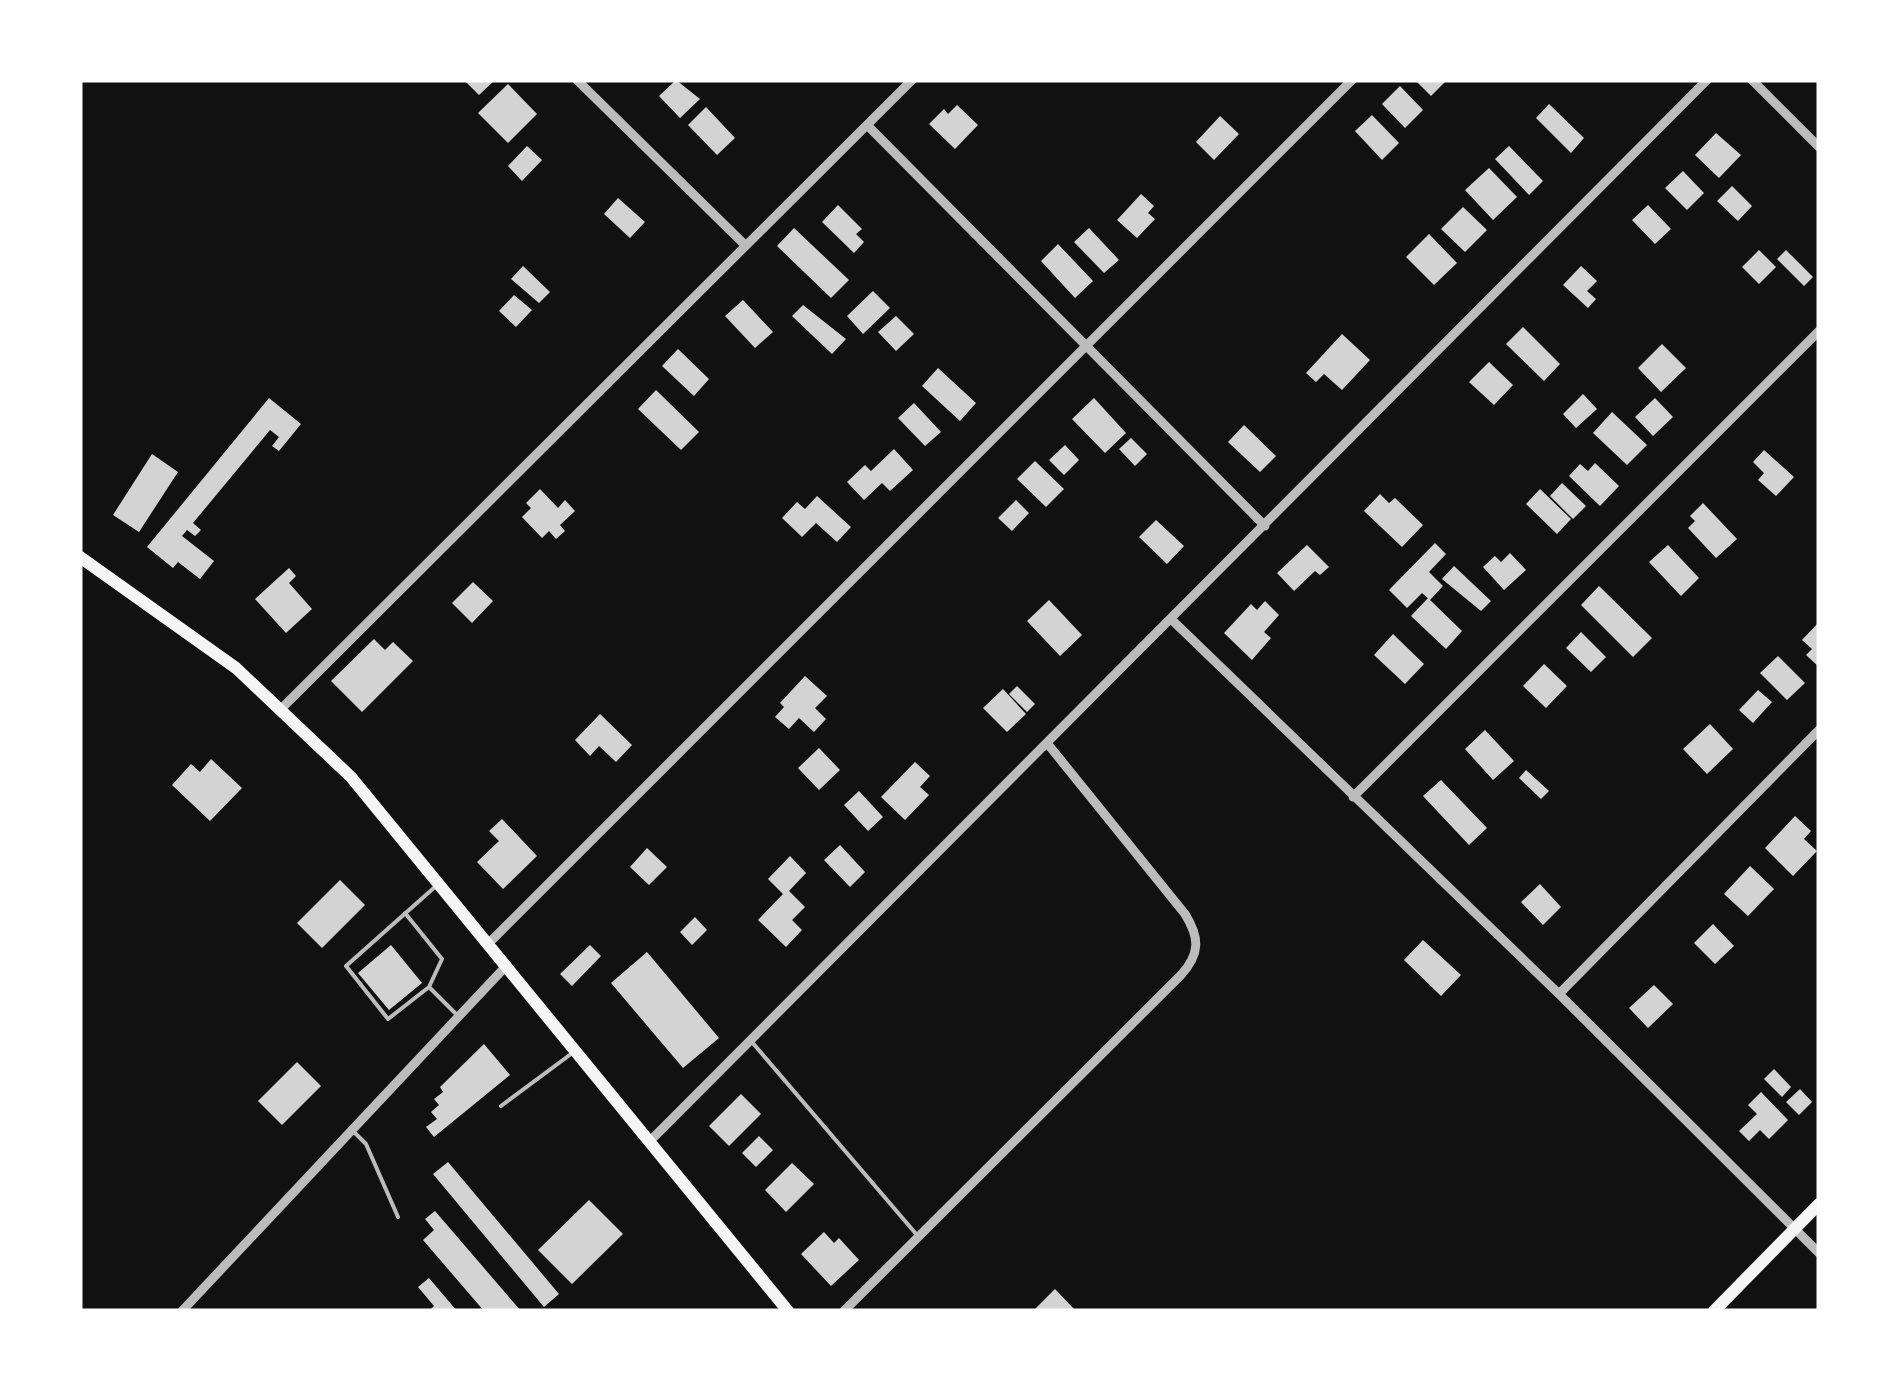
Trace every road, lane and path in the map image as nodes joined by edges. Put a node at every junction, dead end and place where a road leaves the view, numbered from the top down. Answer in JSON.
{"nodes":[{"id":1,"x":578,"y":80,"type":"edge"},
{"id":2,"x":912,"y":80,"type":"edge"},
{"id":3,"x":1352,"y":80,"type":"edge"},
{"id":4,"x":1707,"y":80,"type":"edge"},
{"id":5,"x":1752,"y":80,"type":"edge"},
{"id":6,"x":868,"y":125,"type":"junction"},
{"id":7,"x":1819,"y":147,"type":"edge"},
{"id":8,"x":744,"y":244,"type":"junction"},
{"id":9,"x":1819,"y":331,"type":"edge"},
{"id":10,"x":1086,"y":346,"type":"junction"},
{"id":11,"x":1265,"y":526,"type":"junction"},
{"id":12,"x":80,"y":557,"type":"edge"},
{"id":13,"x":1171,"y":619,"type":"junction"},
{"id":14,"x":282,"y":708,"type":"junction"},
{"id":15,"x":1819,"y":730,"type":"edge"},
{"id":16,"x":1046,"y":743,"type":"junction"},
{"id":17,"x":1353,"y":797,"type":"junction"},
{"id":18,"x":440,"y":882,"type":"junction"},
{"id":19,"x":405,"y":914,"type":"junction"},
{"id":20,"x":489,"y":943,"type":"junction"},
{"id":21,"x":507,"y":966,"type":"junction"},
{"id":22,"x":429,"y":986,"type":"junction"},
{"id":23,"x":1559,"y":994,"type":"junction"},
{"id":24,"x":459,"y":1017,"type":"junction"},
{"id":25,"x":751,"y":1040,"type":"junction"},
{"id":26,"x":575,"y":1051,"type":"junction"},
{"id":27,"x":501,"y":1106,"type":"dead end"},
{"id":28,"x":352,"y":1130,"type":"junction"},
{"id":29,"x":650,"y":1141,"type":"junction"},
{"id":30,"x":1819,"y":1204,"type":"edge"},
{"id":31,"x":398,"y":1217,"type":"dead end"},
{"id":32,"x":1795,"y":1229,"type":"junction"},
{"id":33,"x":918,"y":1237,"type":"junction"},
{"id":34,"x":1819,"y":1253,"type":"edge"},
{"id":35,"x":182,"y":1311,"type":"edge"},
{"id":36,"x":788,"y":1311,"type":"edge"},
{"id":37,"x":844,"y":1311,"type":"edge"},
{"id":38,"x":1714,"y":1311,"type":"edge"}],
"edges":[{"from":1,"to":8,"type":"street"},
{"from":2,"to":6,"type":"street"},
{"from":3,"to":10,"type":"street"},
{"from":4,"to":11,"type":"street"},
{"from":5,"to":7,"type":"street"},
{"from":6,"to":8,"type":"street"},
{"from":6,"to":10,"type":"street"},
{"from":8,"to":14,"type":"street"},
{"from":9,"to":17,"type":"street"},
{"from":10,"to":11,"type":"street"},
{"from":10,"to":20,"type":"street"},
{"from":11,"to":13,"type":"street"},
{"from":12,"to":14,"type":"main road"},
{"from":13,"to":16,"type":"street"},
{"from":13,"to":17,"type":"street"},
{"from":14,"to":18,"type":"main road"},
{"from":15,"to":23,"type":"street"},
{"from":16,"to":25,"type":"street"},
{"from":16,"to":33,"type":"street"},
{"from":17,"to":23,"type":"street"},
{"from":18,"to":19,"type":"lane"},
{"from":18,"to":20,"type":"main road"},
{"from":19,"to":22,"type":"lane"},
{"from":19,"to":22,"type":"lane"},
{"from":20,"to":21,"type":"main road"},
{"from":21,"to":24,"type":"street"},
{"from":21,"to":26,"type":"main road"},
{"from":22,"to":24,"type":"lane"},
{"from":23,"to":32,"type":"street"},
{"from":24,"to":28,"type":"street"},
{"from":25,"to":29,"type":"street"},
{"from":25,"to":33,"type":"lane"},
{"from":26,"to":27,"type":"lane"},
{"from":26,"to":29,"type":"main road"},
{"from":28,"to":31,"type":"lane"},
{"from":28,"to":35,"type":"street"},
{"from":29,"to":36,"type":"main road"},
{"from":30,"to":32,"type":"main road"},
{"from":32,"to":34,"type":"street"},
{"from":32,"to":38,"type":"main road"},
{"from":33,"to":37,"type":"street"}]}
